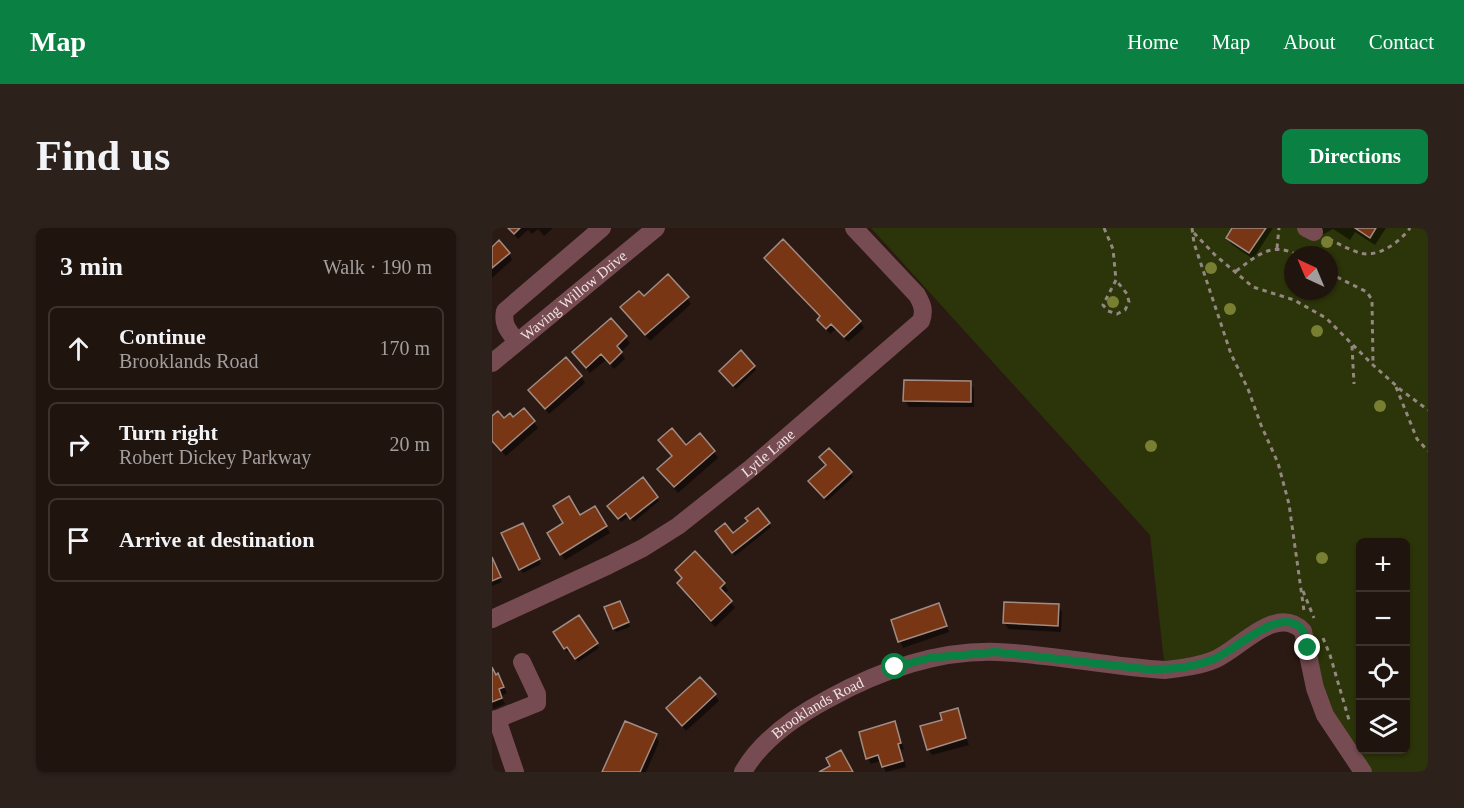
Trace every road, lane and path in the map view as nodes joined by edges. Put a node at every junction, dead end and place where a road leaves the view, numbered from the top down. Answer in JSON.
{"nodes":[{"id":1,"x":602,"y":228,"type":"edge"},
{"id":2,"x":656,"y":228,"type":"edge"},
{"id":3,"x":854,"y":228,"type":"edge"},
{"id":4,"x":1104,"y":228,"type":"edge"},
{"id":5,"x":1279,"y":228,"type":"edge"},
{"id":6,"x":1410,"y":228,"type":"edge"},
{"id":7,"x":1192,"y":230,"type":"edge"},
{"id":8,"x":1310,"y":230,"type":"edge"},
{"id":9,"x":1277,"y":248,"type":"junction"},
{"id":10,"x":1284,"y":250,"type":"edge"},
{"id":11,"x":1236,"y":271,"type":"junction"},
{"id":12,"x":1338,"y":278,"type":"edge"},
{"id":13,"x":1116,"y":280,"type":"junction"},
{"id":14,"x":517,"y":342,"type":"junction"},
{"id":15,"x":1352,"y":345,"type":"junction"},
{"id":16,"x":492,"y":363,"type":"edge"},
{"id":17,"x":1373,"y":365,"type":"junction"},
{"id":18,"x":1354,"y":384,"type":"dead end"},
{"id":19,"x":1396,"y":385,"type":"junction"},
{"id":20,"x":1428,"y":410,"type":"edge"},
{"id":21,"x":1428,"y":451,"type":"edge"},
{"id":22,"x":1301,"y":586,"type":"junction"},
{"id":23,"x":492,"y":619,"type":"edge"},
{"id":24,"x":1304,"y":626,"type":"junction"},
{"id":25,"x":1322,"y":635,"type":"dead end"},
{"id":26,"x":522,"y":662,"type":"dead end"},
{"id":27,"x":495,"y":720,"type":"edge"},
{"id":28,"x":1351,"y":724,"type":"dead end"},
{"id":29,"x":515,"y":772,"type":"edge"},
{"id":30,"x":743,"y":772,"type":"edge"},
{"id":31,"x":1363,"y":772,"type":"edge"}],
"edges":[{"from":1,"to":14,"type":"street"},
{"from":2,"to":14,"type":"street","name":"Waving Willow Drive"},
{"from":3,"to":23,"type":"street","name":"Lytle Lane"},
{"from":4,"to":13,"type":"path"},
{"from":5,"to":9,"type":"path"},
{"from":6,"to":8,"type":"path"},
{"from":7,"to":11,"type":"path"},
{"from":7,"to":22,"type":"path"},
{"from":9,"to":10,"type":"path"},
{"from":9,"to":11,"type":"path"},
{"from":11,"to":15,"type":"path"},
{"from":12,"to":17,"type":"path"},
{"from":13,"to":13,"type":"path"},
{"from":14,"to":16,"type":"street","name":"Waving Willow Drive"},
{"from":15,"to":17,"type":"path"},
{"from":15,"to":18,"type":"path"},
{"from":17,"to":19,"type":"path"},
{"from":19,"to":20,"type":"path"},
{"from":19,"to":21,"type":"path"},
{"from":22,"to":24,"type":"path"},
{"from":22,"to":24,"type":"path"},
{"from":24,"to":30,"type":"street","name":"Brooklands Road"},
{"from":24,"to":31,"type":"street"},
{"from":25,"to":28,"type":"path"},
{"from":26,"to":27,"type":"street"},
{"from":27,"to":29,"type":"street"}]}
